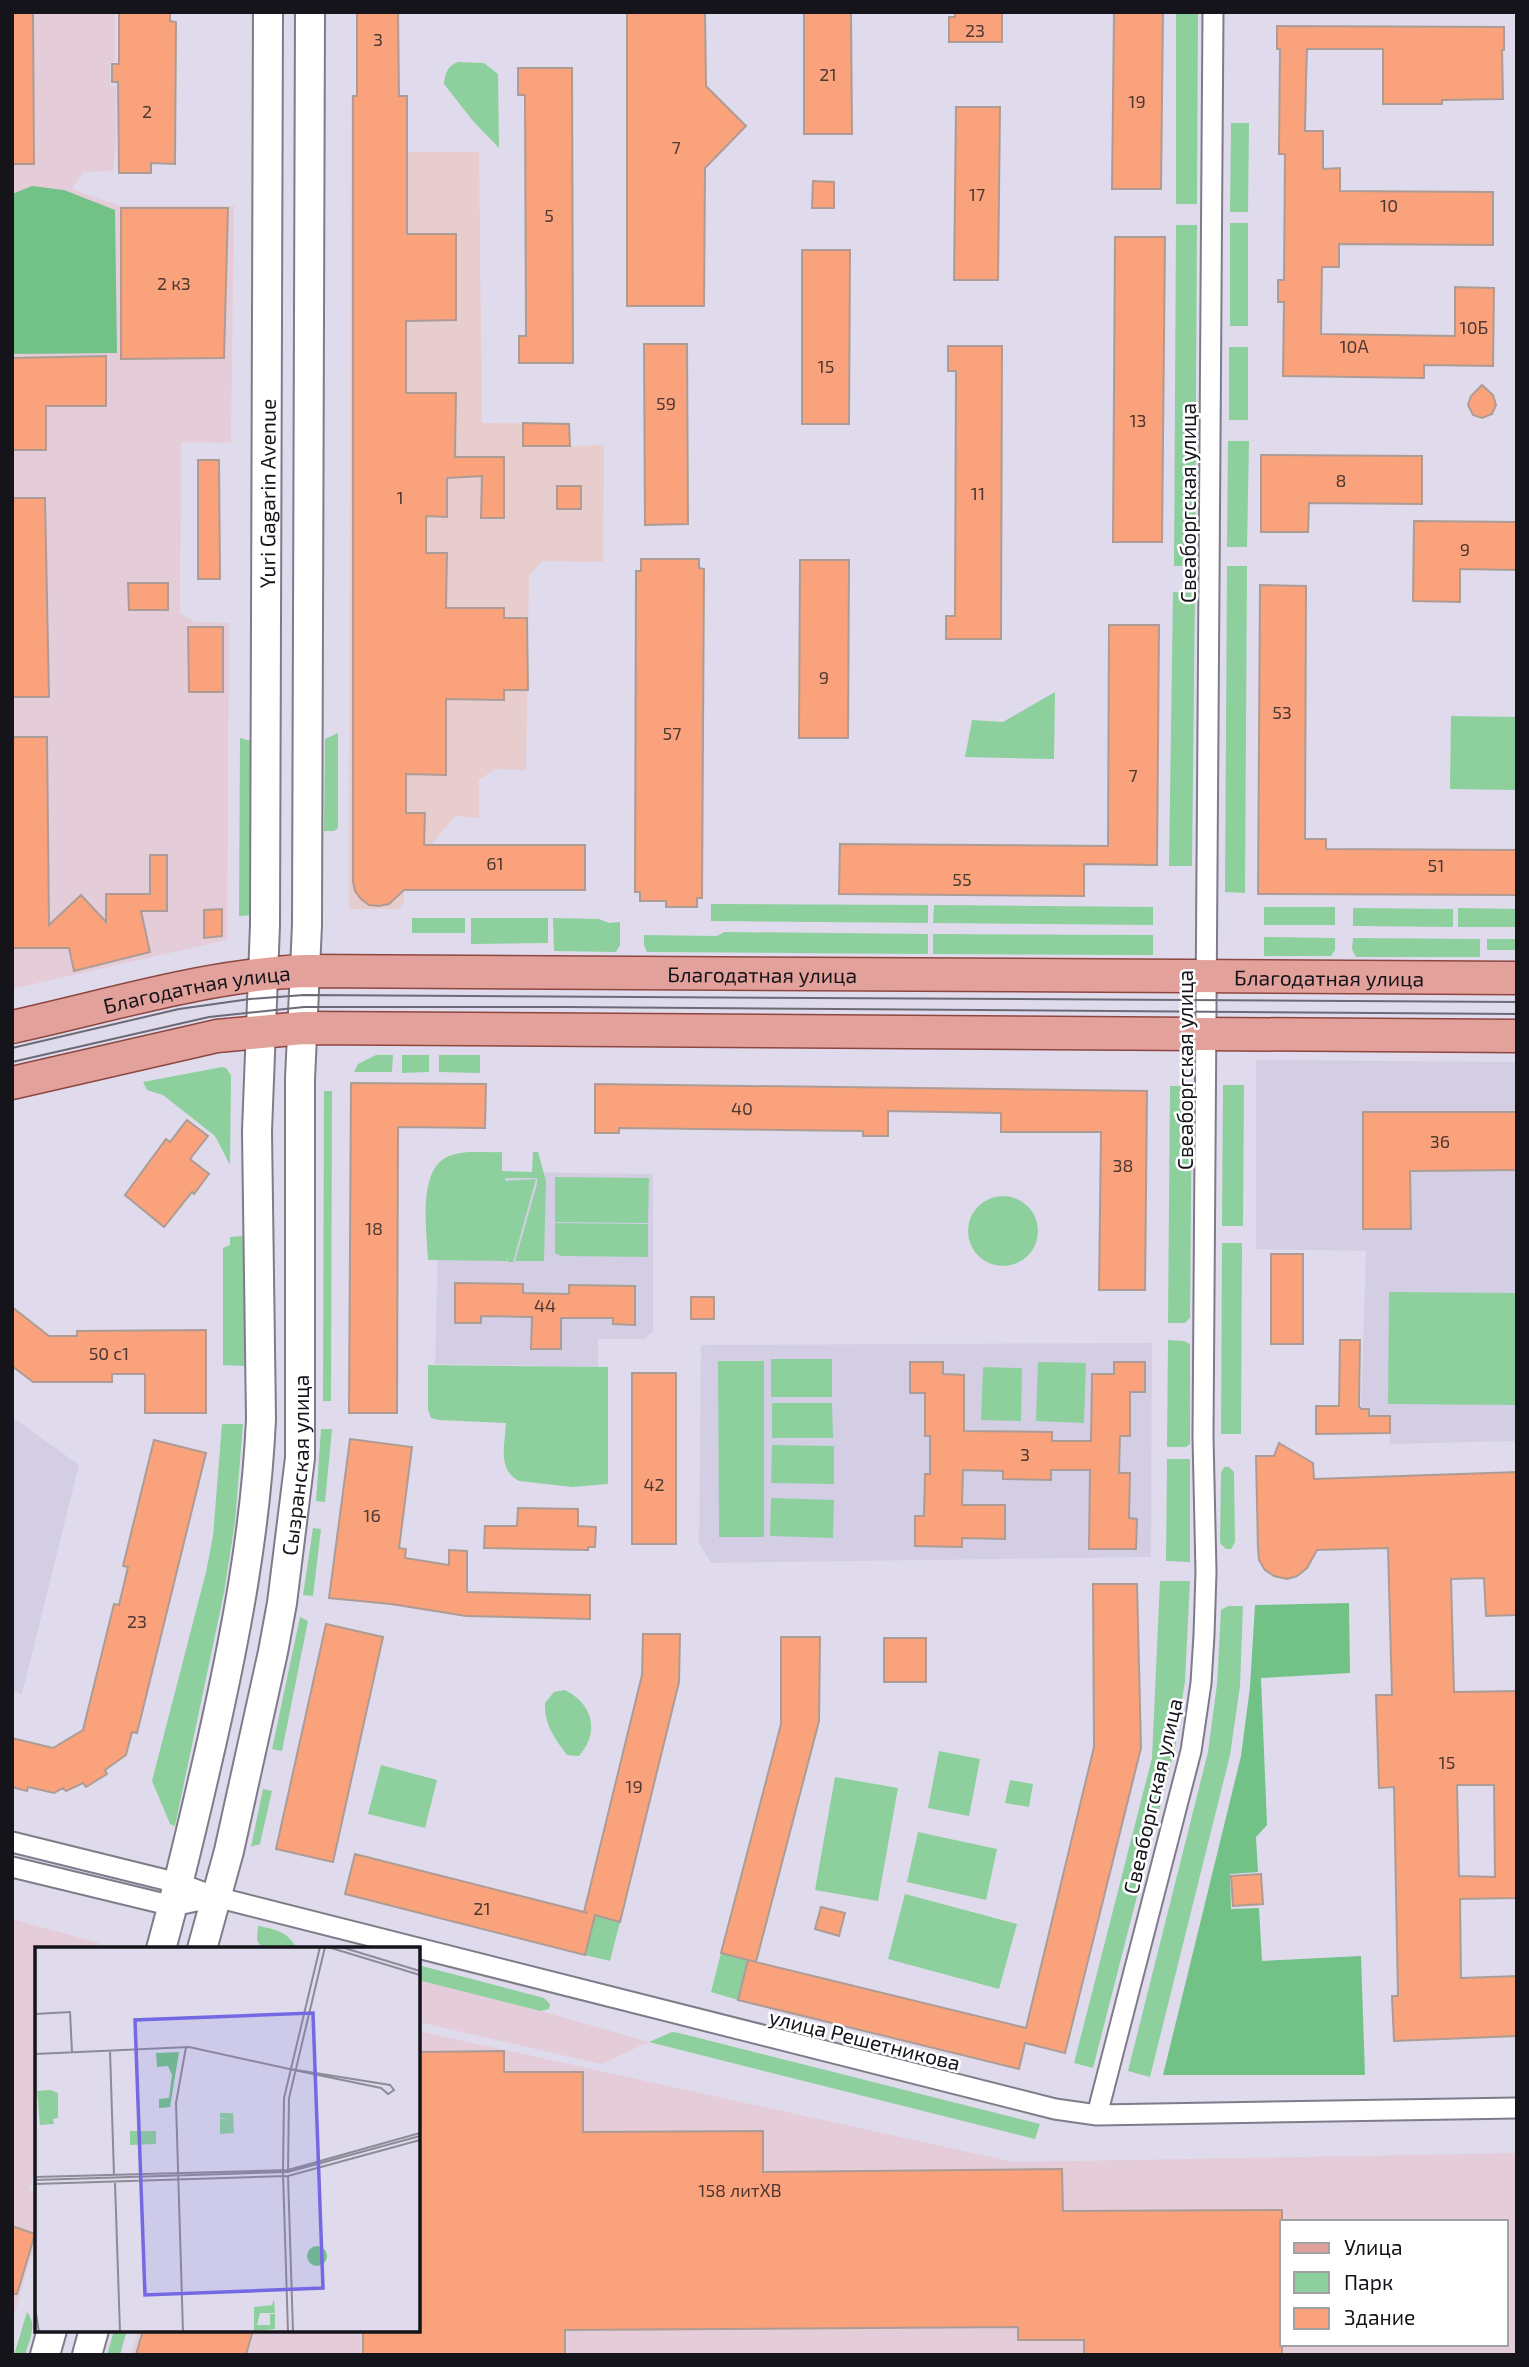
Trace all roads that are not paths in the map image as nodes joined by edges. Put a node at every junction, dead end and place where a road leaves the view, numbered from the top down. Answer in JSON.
{"nodes":[{"id":1,"x":268,"y":12,"type":"edge"},
{"id":2,"x":310,"y":12,"type":"edge"},
{"id":3,"x":1213,"y":12,"type":"edge"},
{"id":4,"x":305,"y":971,"type":"junction"},
{"id":5,"x":262,"y":973,"type":"junction"},
{"id":6,"x":1207,"y":976,"type":"junction"},
{"id":7,"x":1517,"y":978,"type":"edge"},
{"id":8,"x":12,"y":1027,"type":"edge"},
{"id":9,"x":303,"y":1028,"type":"junction"},
{"id":10,"x":260,"y":1031,"type":"junction"},
{"id":11,"x":1207,"y":1034,"type":"junction"},
{"id":12,"x":1517,"y":1036,"type":"edge"},
{"id":13,"x":12,"y":1083,"type":"edge"},
{"id":14,"x":224,"y":1686,"type":"junction"},
{"id":15,"x":264,"y":1693,"type":"junction"},
{"id":16,"x":12,"y":1842,"type":"edge"},
{"id":17,"x":12,"y":1867,"type":"edge"},
{"id":18,"x":176,"y":1894,"type":"junction"},
{"id":19,"x":216,"y":1897,"type":"junction"},
{"id":20,"x":162,"y":1947,"type":"edge"},
{"id":21,"x":203,"y":1947,"type":"edge"},
{"id":22,"x":412,"y":1947,"type":"edge"},
{"id":23,"x":420,"y":1949,"type":"edge"},
{"id":24,"x":1517,"y":2108,"type":"edge"},
{"id":25,"x":1097,"y":2115,"type":"junction"},
{"id":26,"x":51,"y":2332,"type":"edge"},
{"id":27,"x":93,"y":2332,"type":"edge"},
{"id":28,"x":45,"y":2355,"type":"edge"},
{"id":29,"x":87,"y":2355,"type":"edge"}],
"edges":[{"from":1,"to":5,"type":"street","name":"Yuri Gagarin Avenue"},
{"from":2,"to":4,"type":"street","name":"Yuri Gagarin Avenue"},
{"from":3,"to":6,"type":"street","name":"Свеаборгская улица"},
{"from":4,"to":5,"type":"main road","name":"Благодатная улица"},
{"from":4,"to":6,"type":"main road","name":"Благодатная улица"},
{"from":4,"to":9,"type":"street","name":"Сызранская улица"},
{"from":5,"to":8,"type":"main road","name":"Благодатная улица"},
{"from":5,"to":10,"type":"street","name":"Yuri Gagarin Avenue"},
{"from":6,"to":7,"type":"main road","name":"Благодатная улица"},
{"from":6,"to":11,"type":"street","name":"Свеаборгская улица"},
{"from":9,"to":10,"type":"main road"},
{"from":9,"to":11,"type":"main road"},
{"from":9,"to":15,"type":"street","name":"Сызранская улица"},
{"from":10,"to":13,"type":"main road"},
{"from":10,"to":14,"type":"street","name":"Сызранская улица"},
{"from":11,"to":12,"type":"main road"},
{"from":11,"to":25,"type":"street","name":"Свеаборгская улица"},
{"from":14,"to":15,"type":"street"},
{"from":14,"to":18,"type":"street","name":"Сызранская улица"},
{"from":15,"to":19,"type":"street","name":"Сызранская улица"},
{"from":16,"to":18,"type":"street","name":"улица Решетникова"},
{"from":17,"to":18,"type":"street","name":"улица Решетникова"},
{"from":18,"to":19,"type":"street","name":"улица Решетникова"},
{"from":18,"to":20,"type":"street","name":"Сызранская улица"},
{"from":19,"to":21,"type":"street","name":"Сызранская улица"},
{"from":19,"to":22,"type":"street","name":"улица Решетникова"},
{"from":23,"to":25,"type":"street","name":"улица Решетникова"},
{"from":24,"to":25,"type":"street","name":"улица Решетникова"},
{"from":26,"to":28,"type":"street"},
{"from":27,"to":29,"type":"street"}]}
